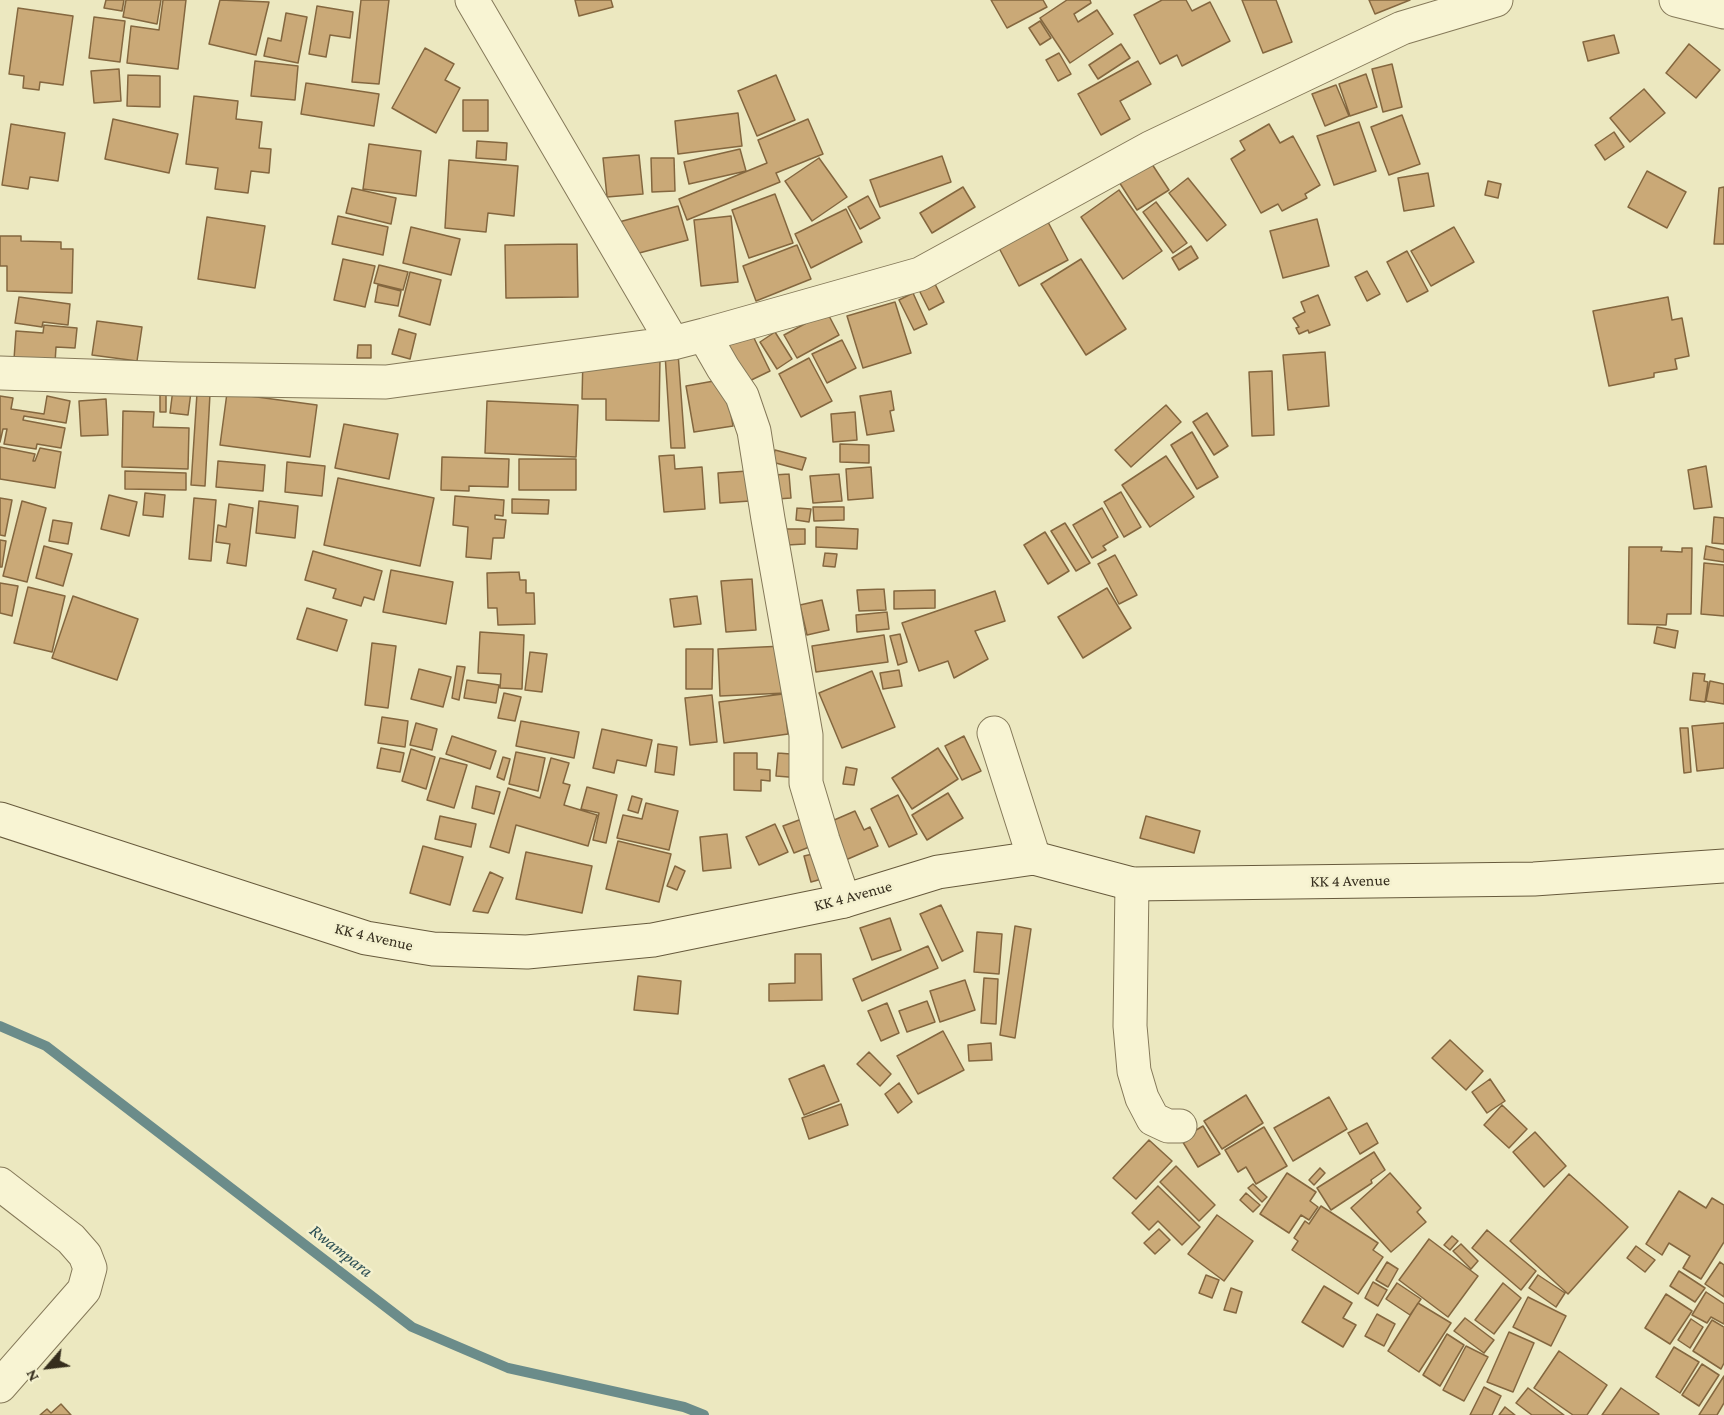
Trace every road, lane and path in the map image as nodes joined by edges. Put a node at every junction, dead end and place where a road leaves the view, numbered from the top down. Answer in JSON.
{"nodes":[{"id":1,"x":472,"y":0,"type":"edge"},
{"id":2,"x":1496,"y":0,"type":"edge"},
{"id":3,"x":1676,"y":0,"type":"edge"},
{"id":4,"x":1724,"y":12,"type":"edge"},
{"id":5,"x":689,"y":339,"type":"junction"},
{"id":6,"x":0,"y":373,"type":"edge"},
{"id":7,"x":994,"y":733,"type":"dead end"},
{"id":8,"x":0,"y":819,"type":"edge"},
{"id":9,"x":1034,"y":858,"type":"junction"},
{"id":10,"x":1724,"y":866,"type":"edge"},
{"id":11,"x":1132,"y":884,"type":"junction"},
{"id":12,"x":844,"y":901,"type":"junction"},
{"id":13,"x":1180,"y":1126,"type":"dead end"},
{"id":14,"x":0,"y":1184,"type":"edge"},
{"id":15,"x":0,"y":1386,"type":"edge"}],
"edges":[{"from":1,"to":5,"type":"street"},
{"from":2,"to":5,"type":"street"},
{"from":3,"to":4,"type":"street"},
{"from":5,"to":6,"type":"street"},
{"from":5,"to":12,"type":"street"},
{"from":7,"to":9,"type":"street"},
{"from":8,"to":12,"type":"street","name":"KK 4 Avenue"},
{"from":9,"to":11,"type":"street","name":"KK 4 Avenue"},
{"from":9,"to":12,"type":"street","name":"KK 4 Avenue"},
{"from":10,"to":11,"type":"street","name":"KK 4 Avenue"},
{"from":11,"to":13,"type":"street"},
{"from":14,"to":15,"type":"street"}]}
